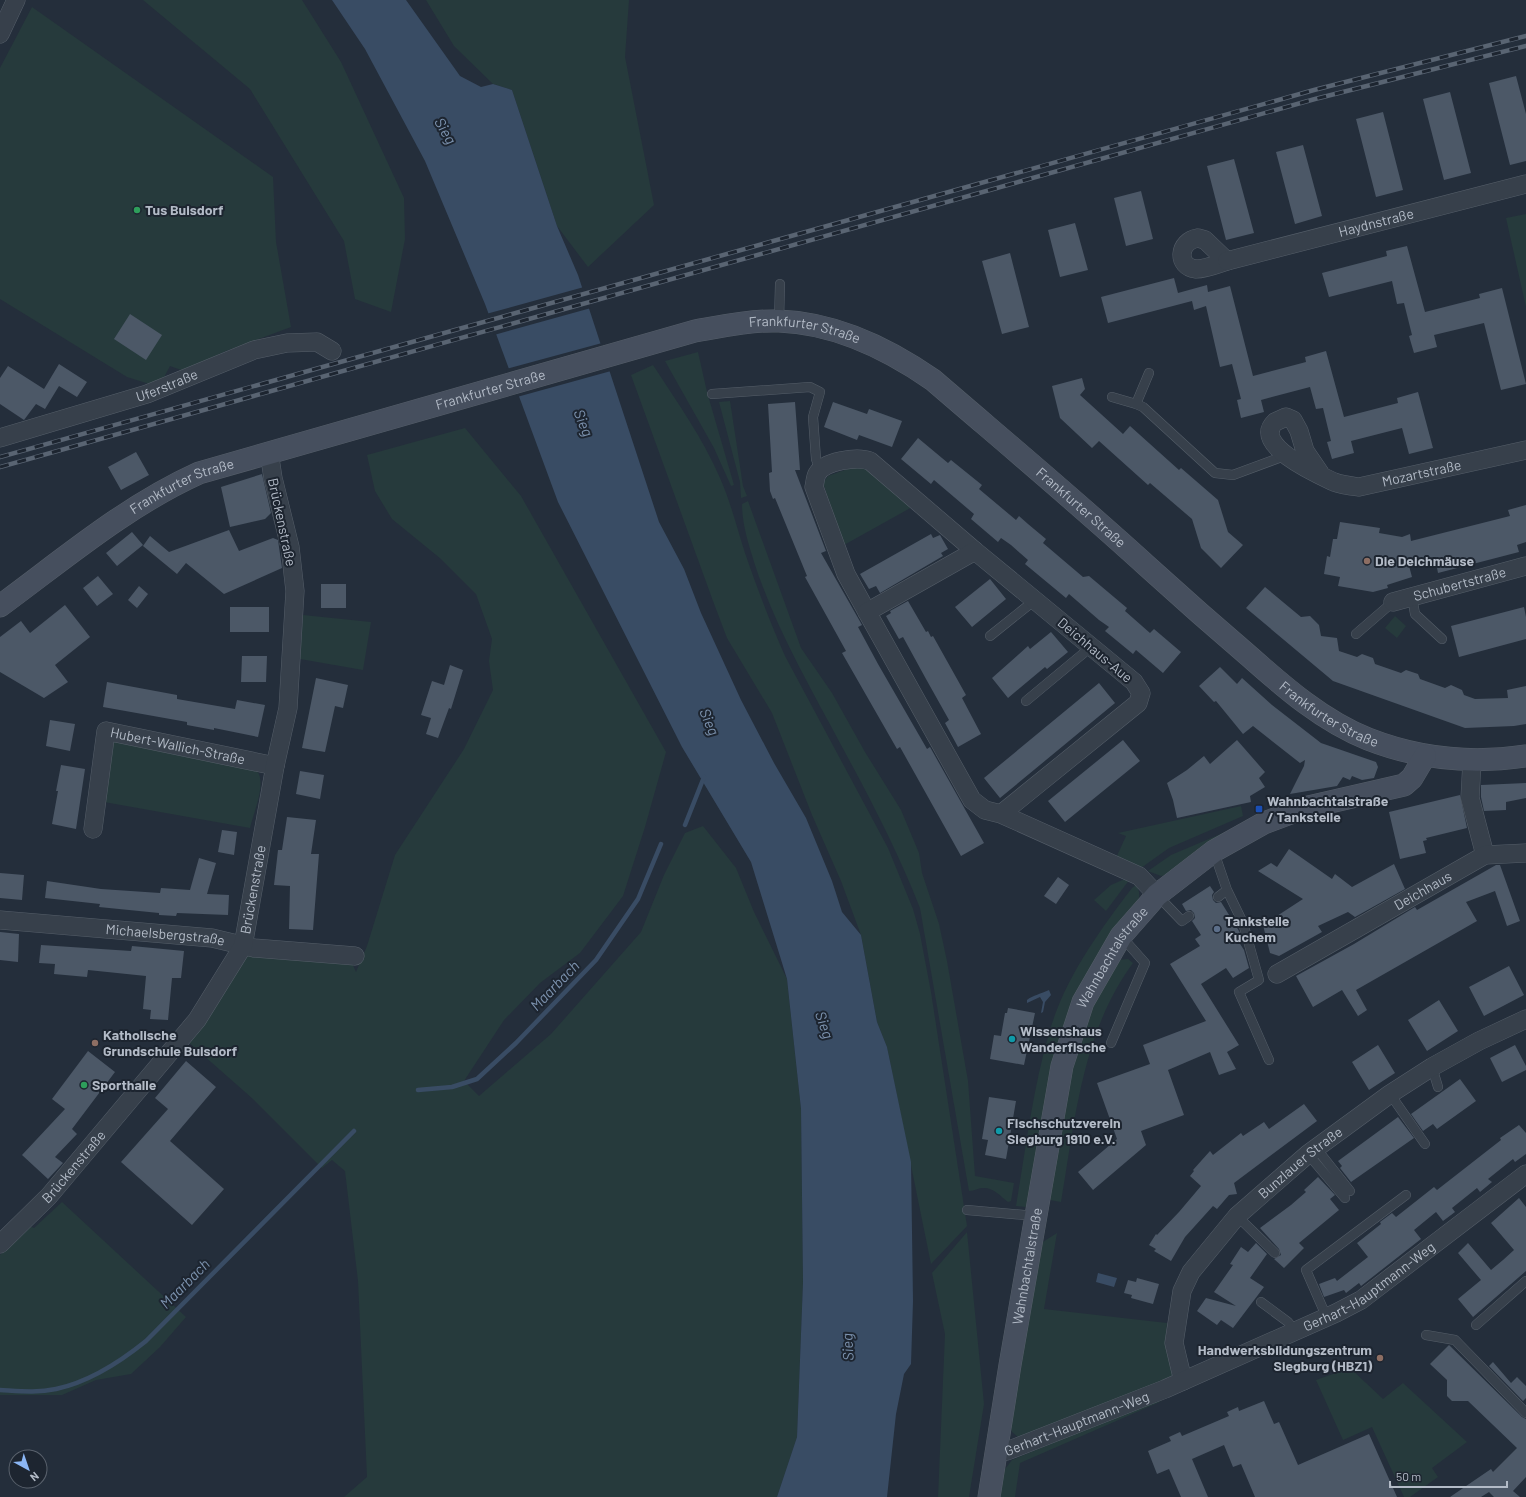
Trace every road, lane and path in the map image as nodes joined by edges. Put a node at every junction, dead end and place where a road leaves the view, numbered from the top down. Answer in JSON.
{"nodes":[{"id":1,"x":16,"y":0,"type":"edge"},
{"id":2,"x":0,"y":34,"type":"edge"},
{"id":3,"x":1526,"y":184,"type":"edge"},
{"id":4,"x":1227,"y":261,"type":"dead end"},
{"id":5,"x":780,"y":284,"type":"dead end"},
{"id":6,"x":779,"y":321,"type":"junction"},
{"id":7,"x":332,"y":351,"type":"dead end"},
{"id":8,"x":1149,"y":373,"type":"dead end"},
{"id":9,"x":712,"y":394,"type":"dead end"},
{"id":10,"x":1112,"y":396,"type":"dead end"},
{"id":11,"x":1136,"y":404,"type":"junction"},
{"id":12,"x":0,"y":438,"type":"edge"},
{"id":13,"x":1526,"y":450,"type":"edge"},
{"id":14,"x":269,"y":452,"type":"junction"},
{"id":15,"x":1287,"y":455,"type":"junction"},
{"id":16,"x":820,"y":470,"type":"junction"},
{"id":17,"x":1320,"y":473,"type":"junction"},
{"id":18,"x":975,"y":551,"type":"junction"},
{"id":19,"x":1526,"y":566,"type":"edge"},
{"id":20,"x":1412,"y":596,"type":"junction"},
{"id":21,"x":1034,"y":600,"type":"junction"},
{"id":22,"x":1393,"y":602,"type":"joint"},
{"id":23,"x":0,"y":606,"type":"edge"},
{"id":24,"x":867,"y":612,"type":"junction"},
{"id":25,"x":1356,"y":634,"type":"dead end"},
{"id":26,"x":990,"y":636,"type":"dead end"},
{"id":27,"x":1442,"y":639,"type":"dead end"},
{"id":28,"x":1091,"y":647,"type":"junction"},
{"id":29,"x":1026,"y":701,"type":"dead end"},
{"id":30,"x":1426,"y":756,"type":"junction"},
{"id":31,"x":1526,"y":756,"type":"edge"},
{"id":32,"x":1472,"y":761,"type":"junction"},
{"id":33,"x":275,"y":766,"type":"junction"},
{"id":34,"x":1001,"y":814,"type":"junction"},
{"id":35,"x":93,"y":829,"type":"dead end"},
{"id":36,"x":1214,"y":851,"type":"junction"},
{"id":37,"x":1526,"y":853,"type":"edge"},
{"id":38,"x":1485,"y":855,"type":"junction"},
{"id":39,"x":1227,"y":890,"type":"junction"},
{"id":40,"x":1157,"y":895,"type":"junction"},
{"id":41,"x":1218,"y":897,"type":"dead end"},
{"id":42,"x":1189,"y":916,"type":"dead end"},
{"id":43,"x":0,"y":920,"type":"edge"},
{"id":44,"x":1121,"y":936,"type":"junction"},
{"id":45,"x":243,"y":946,"type":"junction"},
{"id":46,"x":355,"y":956,"type":"dead end"},
{"id":47,"x":1277,"y":974,"type":"dead end"},
{"id":48,"x":1526,"y":1019,"type":"edge"},
{"id":49,"x":1112,"y":1043,"type":"dead end"},
{"id":50,"x":1269,"y":1060,"type":"dead end"},
{"id":51,"x":1432,"y":1067,"type":"junction"},
{"id":52,"x":1438,"y":1087,"type":"dead end"},
{"id":53,"x":1390,"y":1094,"type":"junction"},
{"id":54,"x":1425,"y":1144,"type":"dead end"},
{"id":55,"x":1312,"y":1151,"type":"junction"},
{"id":56,"x":1526,"y":1174,"type":"edge"},
{"id":57,"x":1348,"y":1194,"type":"dead end"},
{"id":58,"x":1406,"y":1195,"type":"dead end"},
{"id":59,"x":967,"y":1210,"type":"dead end"},
{"id":60,"x":1036,"y":1216,"type":"junction"},
{"id":61,"x":1237,"y":1216,"type":"junction"},
{"id":62,"x":1,"y":1240,"type":"edge"},
{"id":63,"x":1275,"y":1253,"type":"dead end"},
{"id":64,"x":1526,"y":1281,"type":"edge"},
{"id":65,"x":1262,"y":1302,"type":"dead end"},
{"id":66,"x":1326,"y":1318,"type":"junction"},
{"id":67,"x":1476,"y":1324,"type":"dead end"},
{"id":68,"x":1296,"y":1332,"type":"junction"},
{"id":69,"x":1426,"y":1335,"type":"dead end"},
{"id":70,"x":1183,"y":1381,"type":"junction"},
{"id":71,"x":1526,"y":1413,"type":"edge"},
{"id":72,"x":997,"y":1453,"type":"junction"},
{"id":73,"x":989,"y":1497,"type":"edge"}],
"edges":[{"from":1,"to":2,"type":"street"},
{"from":3,"to":4,"type":"street","name":"Haydnstraße"},
{"from":5,"to":6,"type":"lane"},
{"from":6,"to":14,"type":"main road","name":"Frankfurter Straße"},
{"from":6,"to":30,"type":"main road","name":"Frankfurter Straße"},
{"from":7,"to":12,"type":"street","name":"Uferstraße"},
{"from":8,"to":11,"type":"lane"},
{"from":9,"to":16,"type":"lane"},
{"from":10,"to":11,"type":"lane"},
{"from":11,"to":15,"type":"lane"},
{"from":13,"to":17,"type":"street","name":"Mozartstraße"},
{"from":14,"to":23,"type":"main road","name":"Frankfurter Straße"},
{"from":14,"to":33,"type":"street","name":"Brückenstraße"},
{"from":15,"to":17,"type":"street","name":"Mozartstraße"},
{"from":15,"to":17,"type":"street","name":"Mozartstraße"},
{"from":16,"to":18,"type":"street","name":"Deichhaus-Aue"},
{"from":16,"to":24,"type":"street"},
{"from":18,"to":21,"type":"street","name":"Deichhaus-Aue"},
{"from":18,"to":24,"type":"street"},
{"from":19,"to":20,"type":"street","name":"Schubertstraße"},
{"from":20,"to":22,"type":"street","name":"Schubertstraße"},
{"from":20,"to":27,"type":"lane"},
{"from":21,"to":26,"type":"lane"},
{"from":21,"to":28,"type":"street","name":"Deichhaus-Aue"},
{"from":22,"to":25,"type":"lane"},
{"from":24,"to":34,"type":"street"},
{"from":28,"to":29,"type":"lane"},
{"from":28,"to":34,"type":"street","name":"Deichhaus-Aue"},
{"from":30,"to":32,"type":"main road","name":"Frankfurter Straße"},
{"from":30,"to":36,"type":"main road","name":"Wahnbachtalstraße"},
{"from":31,"to":32,"type":"main road","name":"Frankfurter Straße"},
{"from":32,"to":38,"type":"street"},
{"from":33,"to":35,"type":"street","name":"Hubert-Wallich-Straße"},
{"from":33,"to":45,"type":"street","name":"Brückenstraße"},
{"from":34,"to":40,"type":"street"},
{"from":36,"to":39,"type":"lane"},
{"from":36,"to":40,"type":"main road","name":"Wahnbachtalstraße"},
{"from":37,"to":38,"type":"street"},
{"from":38,"to":47,"type":"street","name":"Deichhaus"},
{"from":39,"to":41,"type":"lane"},
{"from":39,"to":50,"type":"lane"},
{"from":40,"to":42,"type":"lane"},
{"from":40,"to":44,"type":"main road","name":"Wahnbachtalstraße"},
{"from":43,"to":45,"type":"street","name":"Michaelsbergstraße"},
{"from":44,"to":49,"type":"lane"},
{"from":44,"to":60,"type":"main road","name":"Wahnbachtalstraße"},
{"from":45,"to":46,"type":"street","name":"Michaelsbergstraße"},
{"from":45,"to":62,"type":"street","name":"Brückenstraße"},
{"from":48,"to":51,"type":"street","name":"Bunzlauer Straße"},
{"from":51,"to":52,"type":"lane"},
{"from":51,"to":53,"type":"street","name":"Bunzlauer Straße"},
{"from":53,"to":54,"type":"lane"},
{"from":53,"to":55,"type":"street","name":"Bunzlauer Straße"},
{"from":55,"to":57,"type":"lane"},
{"from":55,"to":61,"type":"street","name":"Bunzlauer Straße"},
{"from":56,"to":66,"type":"street","name":"Gerhart-Hauptmann-Weg"},
{"from":58,"to":66,"type":"lane"},
{"from":59,"to":60,"type":"lane"},
{"from":60,"to":72,"type":"main road","name":"Wahnbachtalstraße"},
{"from":61,"to":63,"type":"lane"},
{"from":61,"to":70,"type":"street","name":"Bunzlauer Straße"},
{"from":64,"to":67,"type":"lane"},
{"from":65,"to":68,"type":"lane"},
{"from":66,"to":68,"type":"street","name":"Gerhart-Hauptmann-Weg"},
{"from":68,"to":70,"type":"street","name":"Gerhart-Hauptmann-Weg"},
{"from":69,"to":71,"type":"lane"},
{"from":70,"to":72,"type":"street","name":"Gerhart-Hauptmann-Weg"},
{"from":72,"to":73,"type":"main road","name":"Wahnbachtalstraße"}]}
